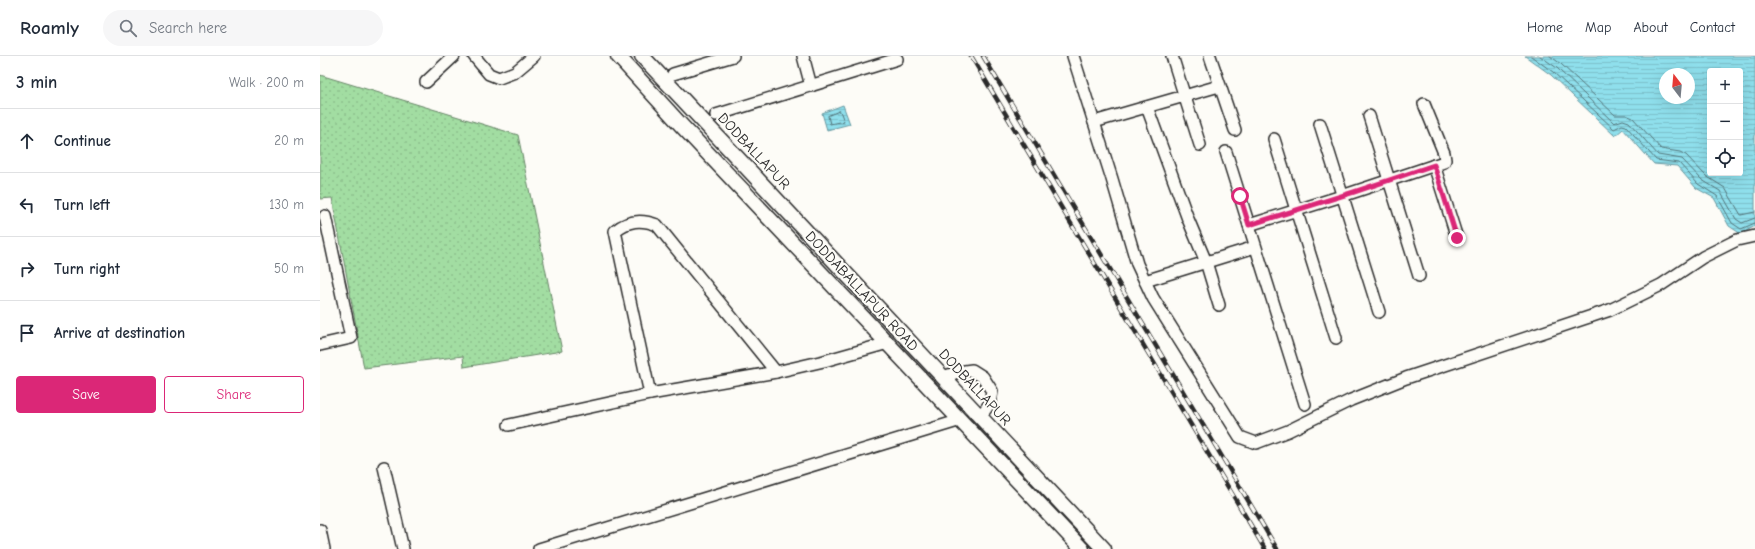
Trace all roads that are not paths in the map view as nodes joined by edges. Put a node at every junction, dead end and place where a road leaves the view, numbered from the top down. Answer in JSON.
{"nodes":[{"id":1,"x":454,"y":56,"type":"edge"},
{"id":2,"x":474,"y":56,"type":"edge"},
{"id":3,"x":534,"y":56,"type":"edge"},
{"id":4,"x":618,"y":56,"type":"edge"},
{"id":5,"x":642,"y":56,"type":"edge"},
{"id":6,"x":733,"y":56,"type":"edge"},
{"id":7,"x":803,"y":56,"type":"edge"},
{"id":8,"x":1073,"y":56,"type":"edge"},
{"id":9,"x":1172,"y":56,"type":"edge"},
{"id":10,"x":1210,"y":56,"type":"edge"},
{"id":11,"x":897,"y":59,"type":"dead end"},
{"id":12,"x":673,"y":74,"type":"dead end"},
{"id":13,"x":426,"y":82,"type":"dead end"},
{"id":14,"x":811,"y":86,"type":"junction"},
{"id":15,"x":1219,"y":86,"type":"junction"},
{"id":16,"x":1185,"y":96,"type":"junction"},
{"id":17,"x":1424,"y":104,"type":"dead end"},
{"id":18,"x":1148,"y":107,"type":"junction"},
{"id":19,"x":716,"y":115,"type":"dead end"},
{"id":20,"x":1369,"y":116,"type":"dead end"},
{"id":21,"x":1094,"y":122,"type":"junction"},
{"id":22,"x":1320,"y":124,"type":"dead end"},
{"id":23,"x":1235,"y":130,"type":"dead end"},
{"id":24,"x":1274,"y":139,"type":"dead end"},
{"id":25,"x":1200,"y":145,"type":"dead end"},
{"id":26,"x":1226,"y":152,"type":"dead end"},
{"id":27,"x":1434,"y":165,"type":"junction"},
{"id":28,"x":1390,"y":181,"type":"junction"},
{"id":29,"x":1342,"y":196,"type":"junction"},
{"id":30,"x":1295,"y":211,"type":"junction"},
{"id":31,"x":325,"y":216,"type":"dead end"},
{"id":32,"x":1249,"y":225,"type":"junction"},
{"id":33,"x":1755,"y":236,"type":"edge"},
{"id":34,"x":1457,"y":238,"type":"dead end"},
{"id":35,"x":1255,"y":247,"type":"junction"},
{"id":36,"x":1206,"y":262,"type":"junction"},
{"id":37,"x":1419,"y":276,"type":"dead end"},
{"id":38,"x":1145,"y":281,"type":"junction"},
{"id":39,"x":1219,"y":305,"type":"dead end"},
{"id":40,"x":1379,"y":312,"type":"dead end"},
{"id":41,"x":1336,"y":338,"type":"dead end"},
{"id":42,"x":888,"y":343,"type":"junction"},
{"id":43,"x":320,"y":345,"type":"edge"},
{"id":44,"x":776,"y":372,"type":"junction"},
{"id":45,"x":942,"y":377,"type":"junction"},
{"id":46,"x":650,"y":394,"type":"junction"},
{"id":47,"x":1305,"y":404,"type":"dead end"},
{"id":48,"x":980,"y":417,"type":"junction"},
{"id":49,"x":961,"y":420,"type":"junction"},
{"id":50,"x":509,"y":425,"type":"dead end"},
{"id":51,"x":384,"y":467,"type":"dead end"},
{"id":52,"x":320,"y":530,"type":"edge"},
{"id":53,"x":324,"y":549,"type":"edge"},
{"id":54,"x":403,"y":549,"type":"edge"},
{"id":55,"x":539,"y":549,"type":"edge"},
{"id":56,"x":1082,"y":549,"type":"edge"},
{"id":57,"x":1104,"y":549,"type":"edge"}],
"edges":[{"from":1,"to":13,"type":"street"},
{"from":2,"to":3,"type":"street"},
{"from":4,"to":42,"type":"main road","name":"DODDABALLAPUR ROAD"},
{"from":5,"to":45,"type":"main road","name":"DODBALLAPUR"},
{"from":6,"to":12,"type":"street"},
{"from":7,"to":14,"type":"street"},
{"from":8,"to":21,"type":"street"},
{"from":9,"to":16,"type":"street"},
{"from":10,"to":15,"type":"street"},
{"from":11,"to":14,"type":"street"},
{"from":14,"to":19,"type":"street"},
{"from":15,"to":16,"type":"street"},
{"from":15,"to":23,"type":"street"},
{"from":16,"to":18,"type":"street"},
{"from":16,"to":25,"type":"street"},
{"from":17,"to":27,"type":"street"},
{"from":18,"to":21,"type":"street"},
{"from":18,"to":36,"type":"street"},
{"from":20,"to":28,"type":"street"},
{"from":21,"to":38,"type":"street"},
{"from":22,"to":29,"type":"street"},
{"from":24,"to":30,"type":"street"},
{"from":26,"to":32,"type":"street"},
{"from":27,"to":28,"type":"street"},
{"from":27,"to":34,"type":"street"},
{"from":28,"to":29,"type":"street"},
{"from":28,"to":37,"type":"street"},
{"from":29,"to":30,"type":"street"},
{"from":29,"to":40,"type":"street"},
{"from":30,"to":32,"type":"street"},
{"from":30,"to":41,"type":"street"},
{"from":31,"to":43,"type":"street"},
{"from":32,"to":35,"type":"street"},
{"from":33,"to":38,"type":"street"},
{"from":35,"to":36,"type":"street"},
{"from":35,"to":47,"type":"street"},
{"from":36,"to":38,"type":"street"},
{"from":36,"to":39,"type":"street"},
{"from":42,"to":44,"type":"street"},
{"from":42,"to":49,"type":"main road","name":"DODDABALLAPUR ROAD"},
{"from":44,"to":46,"type":"street"},
{"from":44,"to":46,"type":"street"},
{"from":45,"to":48,"type":"main road","name":"DODBALLAPUR"},
{"from":45,"to":48,"type":"street"},
{"from":46,"to":50,"type":"street"},
{"from":48,"to":57,"type":"main road","name":"DODBALLAPUR"},
{"from":49,"to":55,"type":"street"},
{"from":49,"to":56,"type":"main road","name":"DODDABALLAPUR ROAD"},
{"from":51,"to":54,"type":"street"},
{"from":52,"to":53,"type":"street"}]}
